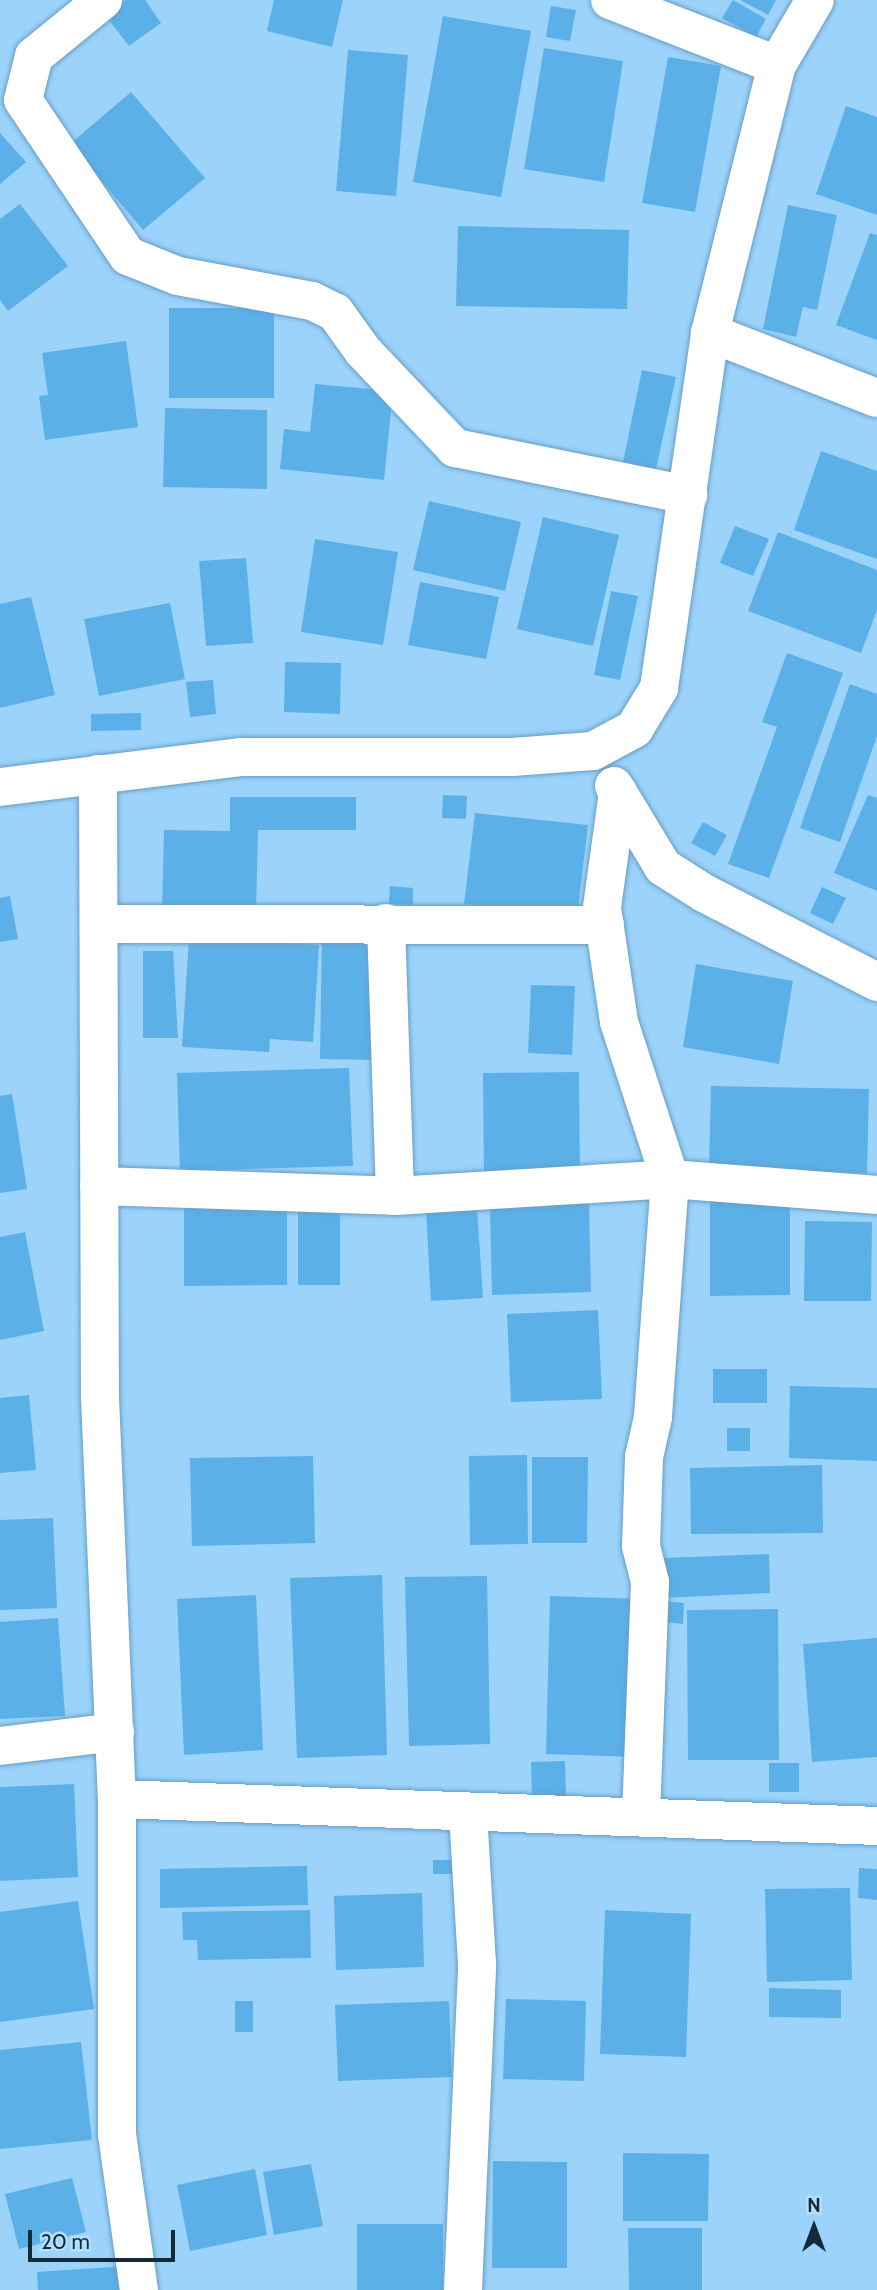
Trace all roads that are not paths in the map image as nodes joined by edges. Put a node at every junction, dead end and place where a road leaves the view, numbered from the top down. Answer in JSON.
{"nodes":[{"id":1,"x":103,"y":0,"type":"edge"},
{"id":2,"x":610,"y":0,"type":"edge"},
{"id":3,"x":815,"y":0,"type":"edge"},
{"id":4,"x":778,"y":65,"type":"junction"},
{"id":5,"x":710,"y":333,"type":"junction"},
{"id":6,"x":877,"y":398,"type":"edge"},
{"id":7,"x":688,"y":495,"type":"junction"},
{"id":8,"x":593,"y":751,"type":"junction"},
{"id":9,"x":98,"y":774,"type":"junction"},
{"id":10,"x":0,"y":788,"type":"edge"},
{"id":11,"x":618,"y":792,"type":"junction"},
{"id":12,"x":386,"y":923,"type":"junction"},
{"id":13,"x":99,"y":924,"type":"junction"},
{"id":14,"x":605,"y":925,"type":"junction"},
{"id":15,"x":877,"y":982,"type":"edge"},
{"id":16,"x":670,"y":1179,"type":"junction"},
{"id":17,"x":99,"y":1186,"type":"junction"},
{"id":18,"x":877,"y":1195,"type":"edge"},
{"id":19,"x":395,"y":1196,"type":"junction"},
{"id":20,"x":115,"y":1732,"type":"junction"},
{"id":21,"x":0,"y":1746,"type":"edge"},
{"id":22,"x":117,"y":1799,"type":"junction"},
{"id":23,"x":468,"y":1814,"type":"junction"},
{"id":24,"x":641,"y":1817,"type":"junction"},
{"id":25,"x":877,"y":1826,"type":"edge"},
{"id":26,"x":139,"y":2290,"type":"edge"},
{"id":27,"x":463,"y":2290,"type":"edge"}],
"edges":[{"from":1,"to":7,"type":"street"},
{"from":2,"to":4,"type":"street"},
{"from":3,"to":4,"type":"street"},
{"from":4,"to":5,"type":"street"},
{"from":5,"to":6,"type":"street"},
{"from":5,"to":7,"type":"street"},
{"from":7,"to":8,"type":"street"},
{"from":8,"to":9,"type":"street"},
{"from":8,"to":11,"type":"street"},
{"from":9,"to":10,"type":"street"},
{"from":9,"to":13,"type":"street"},
{"from":11,"to":14,"type":"street"},
{"from":11,"to":15,"type":"street"},
{"from":12,"to":13,"type":"street"},
{"from":12,"to":14,"type":"street"},
{"from":12,"to":19,"type":"street"},
{"from":13,"to":17,"type":"street"},
{"from":14,"to":16,"type":"street"},
{"from":16,"to":18,"type":"street"},
{"from":16,"to":19,"type":"street"},
{"from":16,"to":24,"type":"street"},
{"from":17,"to":19,"type":"street"},
{"from":17,"to":20,"type":"street"},
{"from":20,"to":21,"type":"street"},
{"from":20,"to":22,"type":"street"},
{"from":22,"to":23,"type":"street"},
{"from":22,"to":26,"type":"street"},
{"from":23,"to":24,"type":"street"},
{"from":23,"to":27,"type":"street"},
{"from":24,"to":25,"type":"street"}]}
